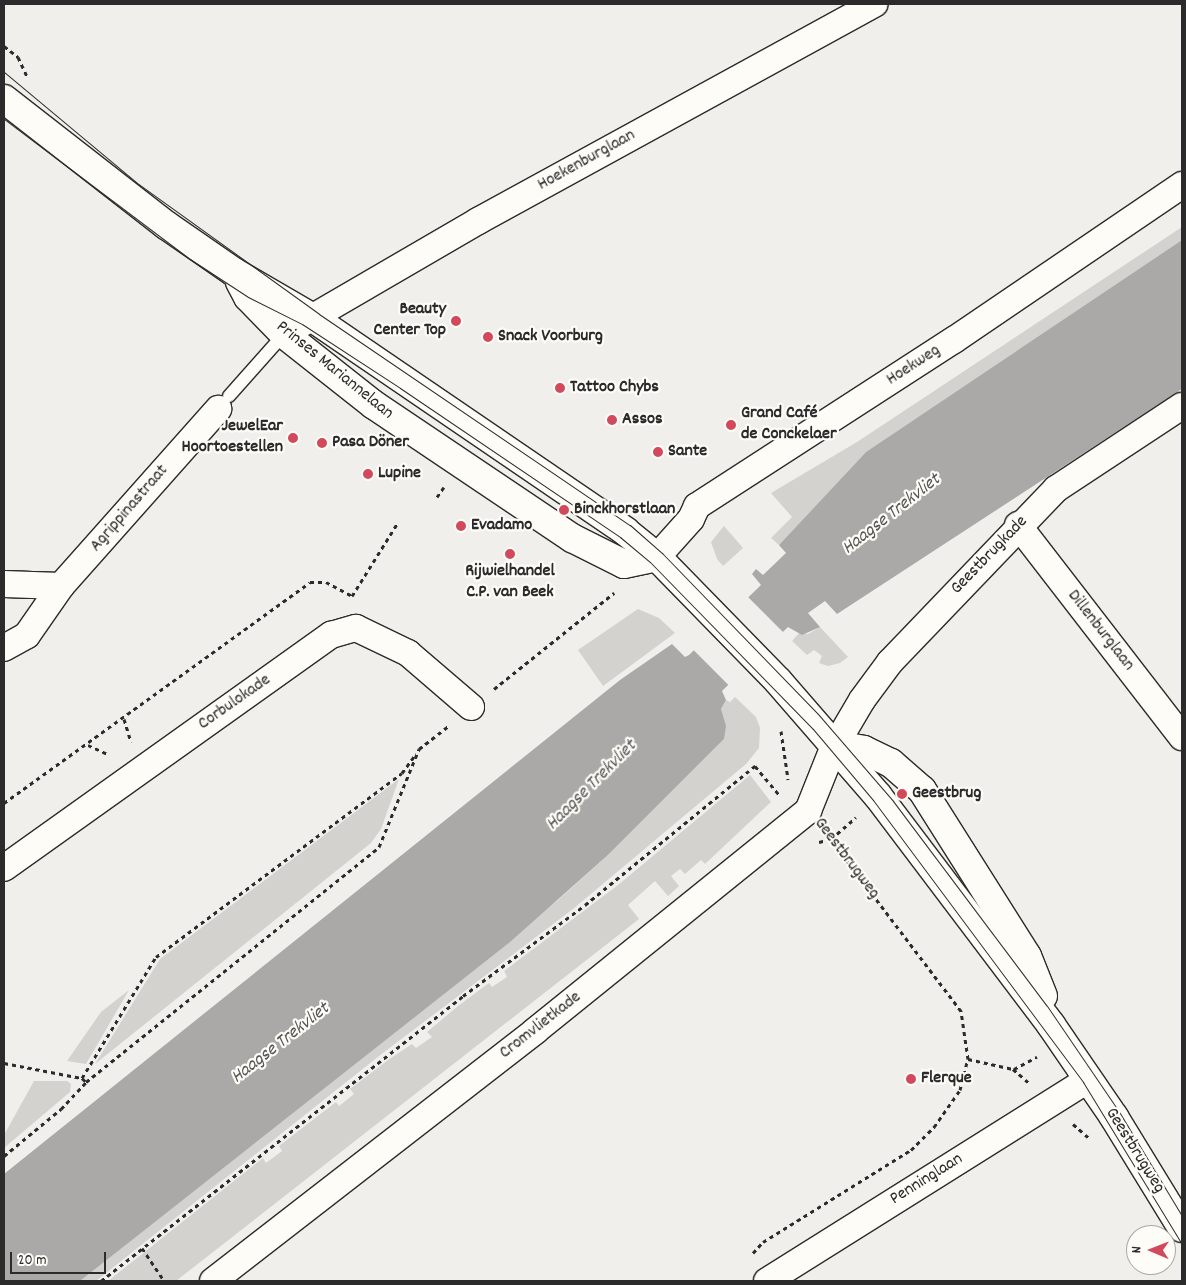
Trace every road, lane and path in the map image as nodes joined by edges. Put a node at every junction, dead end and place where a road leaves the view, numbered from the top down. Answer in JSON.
{"nodes":[{"id":1,"x":874,"y":4,"type":"edge"},
{"id":2,"x":4,"y":99,"type":"edge"},
{"id":3,"x":1182,"y":185,"type":"edge"},
{"id":4,"x":300,"y":325,"type":"junction"},
{"id":5,"x":224,"y":403,"type":"joint"},
{"id":6,"x":1182,"y":406,"type":"edge"},
{"id":7,"x":397,"y":524,"type":"dead end"},
{"id":8,"x":1018,"y":525,"type":"junction"},
{"id":9,"x":657,"y":557,"type":"junction"},
{"id":10,"x":4,"y":584,"type":"edge"},
{"id":11,"x":61,"y":586,"type":"junction"},
{"id":12,"x":622,"y":587,"type":"dead end"},
{"id":13,"x":352,"y":596,"type":"junction"},
{"id":14,"x":356,"y":628,"type":"junction"},
{"id":15,"x":4,"y":648,"type":"edge"},
{"id":16,"x":778,"y":681,"type":"joint"},
{"id":17,"x":472,"y":707,"type":"junction"},
{"id":18,"x":781,"y":727,"type":"dead end"},
{"id":19,"x":1182,"y":737,"type":"edge"},
{"id":20,"x":836,"y":745,"type":"junction"},
{"id":21,"x":419,"y":749,"type":"junction"},
{"id":22,"x":755,"y":766,"type":"dead end"},
{"id":23,"x":4,"y":803,"type":"edge"},
{"id":24,"x":808,"y":811,"type":"junction"},
{"id":25,"x":4,"y":868,"type":"edge"},
{"id":26,"x":1051,"y":1025,"type":"junction"},
{"id":27,"x":968,"y":1059,"type":"junction"},
{"id":28,"x":4,"y":1063,"type":"edge"},
{"id":29,"x":1013,"y":1069,"type":"dead end"},
{"id":30,"x":82,"y":1078,"type":"junction"},
{"id":31,"x":1088,"y":1080,"type":"junction"},
{"id":32,"x":86,"y":1082,"type":"junction"},
{"id":33,"x":4,"y":1156,"type":"edge"},
{"id":34,"x":1182,"y":1228,"type":"edge"},
{"id":35,"x":142,"y":1248,"type":"junction"},
{"id":36,"x":752,"y":1260,"type":"dead end"},
{"id":37,"x":101,"y":1281,"type":"edge"},
{"id":38,"x":164,"y":1281,"type":"edge"},
{"id":39,"x":213,"y":1281,"type":"edge"},
{"id":40,"x":767,"y":1281,"type":"edge"}],
"edges":[{"from":1,"to":4,"type":"street","name":"Hoekenburglaan"},
{"from":2,"to":4,"type":"street","name":"Prinses Mariannelaan"},
{"from":3,"to":9,"type":"street","name":"Hoekweg"},
{"from":4,"to":5,"type":"lane","name":"Agrippinastraat"},
{"from":4,"to":9,"type":"street","name":"Prinses Mariannelaan"},
{"from":4,"to":9,"type":"street","name":"Prinses Mariannelaan"},
{"from":5,"to":11,"type":"street","name":"Agrippinastraat"},
{"from":6,"to":8,"type":"street","name":"Geestbrugkade"},
{"from":7,"to":13,"type":"path"},
{"from":8,"to":19,"type":"street","name":"Dillenburglaan"},
{"from":8,"to":20,"type":"street","name":"Geestbrugkade"},
{"from":9,"to":16,"type":"street","name":"Prinses Mariannelaan"},
{"from":10,"to":11,"type":"street"},
{"from":11,"to":15,"type":"street","name":"Agrippinastraat"},
{"from":12,"to":17,"type":"path"},
{"from":13,"to":14,"type":"path"},
{"from":13,"to":23,"type":"path"},
{"from":14,"to":17,"type":"street"},
{"from":14,"to":25,"type":"street","name":"Corbulokade"},
{"from":16,"to":20,"type":"street","name":"Geestbrugweg"},
{"from":17,"to":21,"type":"path"},
{"from":18,"to":24,"type":"path","name":"Geestbrugweg"},
{"from":20,"to":24,"type":"street"},
{"from":20,"to":26,"type":"street","name":"Geestbrugweg"},
{"from":20,"to":26,"type":"street","name":"Geestbrugweg"},
{"from":21,"to":30,"type":"path"},
{"from":21,"to":32,"type":"path"},
{"from":22,"to":35,"type":"path"},
{"from":24,"to":27,"type":"path","name":"Geestbrugweg"},
{"from":24,"to":39,"type":"street","name":"Cromvlietkade"},
{"from":26,"to":31,"type":"street","name":"Geestbrugweg"},
{"from":27,"to":29,"type":"path"},
{"from":27,"to":36,"type":"path","name":"Penninglaan"},
{"from":28,"to":30,"type":"path"},
{"from":30,"to":32,"type":"path"},
{"from":31,"to":34,"type":"street","name":"Geestbrugweg"},
{"from":31,"to":40,"type":"street","name":"Penninglaan"},
{"from":32,"to":33,"type":"path"},
{"from":35,"to":37,"type":"path"},
{"from":35,"to":38,"type":"path"}]}
